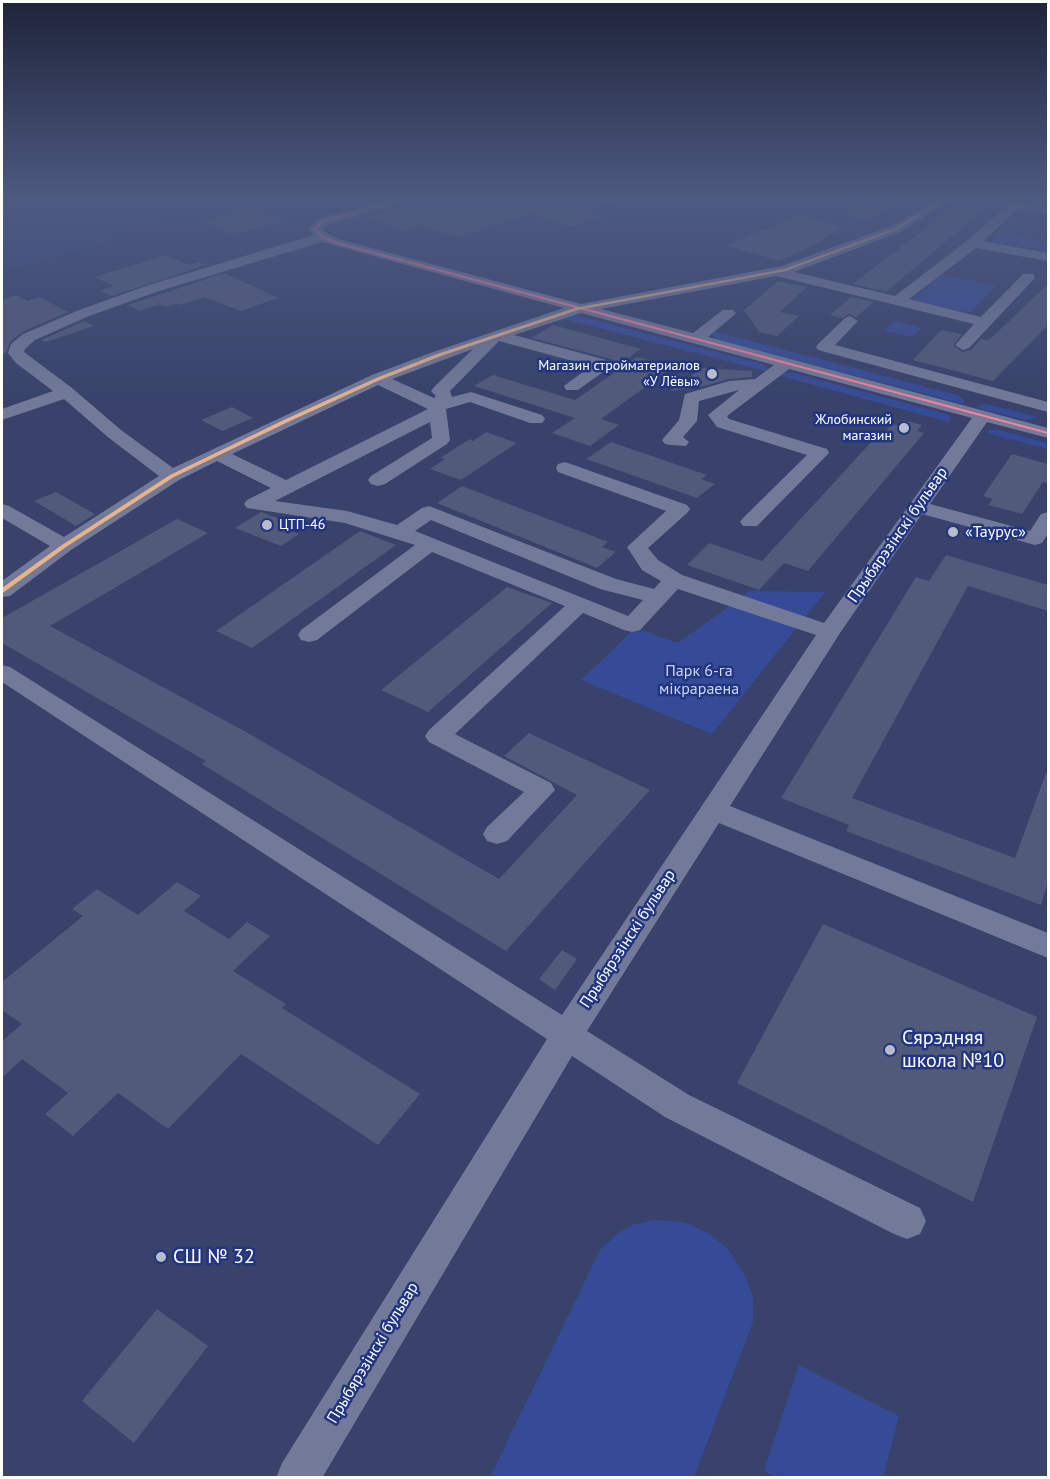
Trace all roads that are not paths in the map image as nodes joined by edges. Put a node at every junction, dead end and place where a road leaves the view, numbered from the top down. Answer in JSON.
{"nodes":[{"id":1,"x":215,"y":267,"type":"edge"},
{"id":2,"x":424,"y":267,"type":"edge"},
{"id":3,"x":790,"y":267,"type":"edge"},
{"id":4,"x":942,"y":267,"type":"edge"},
{"id":5,"x":776,"y":272,"type":"junction"},
{"id":6,"x":1028,"y":277,"type":"dead end"},
{"id":7,"x":898,"y":301,"type":"junction"},
{"id":8,"x":577,"y":309,"type":"junction"},
{"id":9,"x":728,"y":313,"type":"dead end"},
{"id":10,"x":850,"y":321,"type":"dead end"},
{"id":11,"x":984,"y":322,"type":"junction"},
{"id":12,"x":496,"y":335,"type":"junction"},
{"id":13,"x":696,"y":339,"type":"junction"},
{"id":14,"x":963,"y":345,"type":"dead end"},
{"id":15,"x":787,"y":363,"type":"junction"},
{"id":16,"x":378,"y":379,"type":"junction"},
{"id":17,"x":760,"y":383,"type":"junction"},
{"id":18,"x":572,"y":386,"type":"dead end"},
{"id":19,"x":66,"y":392,"type":"junction"},
{"id":20,"x":1048,"y":407,"type":"edge"},
{"id":21,"x":437,"y":408,"type":"junction"},
{"id":22,"x":2,"y":415,"type":"edge"},
{"id":23,"x":982,"y":416,"type":"junction"},
{"id":24,"x":536,"y":419,"type":"dead end"},
{"id":25,"x":1048,"y":433,"type":"edge"},
{"id":26,"x":680,"y":442,"type":"dead end"},
{"id":27,"x":217,"y":454,"type":"junction"},
{"id":28,"x":565,"y":468,"type":"dead end"},
{"id":29,"x":172,"y":476,"type":"junction"},
{"id":30,"x":378,"y":480,"type":"dead end"},
{"id":31,"x":286,"y":488,"type":"junction"},
{"id":32,"x":918,"y":507,"type":"junction"},
{"id":33,"x":2,"y":510,"type":"edge"},
{"id":34,"x":1048,"y":518,"type":"edge"},
{"id":35,"x":750,"y":522,"type":"dead end"},
{"id":36,"x":400,"y":531,"type":"junction"},
{"id":37,"x":430,"y":544,"type":"junction"},
{"id":38,"x":64,"y":546,"type":"junction"},
{"id":39,"x":667,"y":589,"type":"junction"},
{"id":40,"x":2,"y":591,"type":"edge"},
{"id":41,"x":580,"y":604,"type":"junction"},
{"id":42,"x":829,"y":632,"type":"junction"},
{"id":43,"x":309,"y":635,"type":"dead end"},
{"id":44,"x":3,"y":675,"type":"edge"},
{"id":45,"x":712,"y":809,"type":"junction"},
{"id":46,"x":497,"y":834,"type":"dead end"},
{"id":47,"x":1048,"y":946,"type":"edge"},
{"id":48,"x":567,"y":1035,"type":"junction"},
{"id":49,"x":907,"y":1221,"type":"dead end"},
{"id":50,"x":297,"y":1478,"type":"edge"}],
"edges":[{"from":1,"to":19,"type":"street"},
{"from":2,"to":8,"type":"street"},
{"from":3,"to":5,"type":"street"},
{"from":4,"to":7,"type":"street"},
{"from":5,"to":7,"type":"street"},
{"from":5,"to":8,"type":"street"},
{"from":6,"to":11,"type":"street"},
{"from":7,"to":11,"type":"street"},
{"from":8,"to":12,"type":"street"},
{"from":8,"to":13,"type":"street"},
{"from":9,"to":13,"type":"street"},
{"from":10,"to":20,"type":"street"},
{"from":11,"to":14,"type":"street"},
{"from":12,"to":16,"type":"street"},
{"from":12,"to":18,"type":"street"},
{"from":12,"to":21,"type":"street"},
{"from":13,"to":15,"type":"street"},
{"from":15,"to":17,"type":"street"},
{"from":15,"to":23,"type":"street"},
{"from":16,"to":21,"type":"street"},
{"from":16,"to":27,"type":"street"},
{"from":17,"to":26,"type":"street"},
{"from":17,"to":35,"type":"street"},
{"from":19,"to":22,"type":"street"},
{"from":19,"to":29,"type":"street"},
{"from":21,"to":24,"type":"street"},
{"from":21,"to":30,"type":"street"},
{"from":21,"to":31,"type":"street"},
{"from":23,"to":25,"type":"street"},
{"from":23,"to":32,"type":"street","name":"Прыбярэзінскі бульвар"},
{"from":27,"to":29,"type":"street"},
{"from":27,"to":31,"type":"street"},
{"from":28,"to":39,"type":"street"},
{"from":29,"to":38,"type":"street"},
{"from":31,"to":36,"type":"street"},
{"from":32,"to":34,"type":"street"},
{"from":32,"to":42,"type":"street","name":"Прыбярэзінскі бульвар"},
{"from":33,"to":38,"type":"street"},
{"from":36,"to":37,"type":"street"},
{"from":36,"to":39,"type":"street"},
{"from":37,"to":41,"type":"street"},
{"from":37,"to":43,"type":"street"},
{"from":38,"to":40,"type":"street"},
{"from":39,"to":41,"type":"street"},
{"from":39,"to":42,"type":"street"},
{"from":41,"to":46,"type":"street"},
{"from":42,"to":45,"type":"street","name":"Прыбярэзінскі бульвар"},
{"from":44,"to":48,"type":"street"},
{"from":45,"to":47,"type":"street"},
{"from":45,"to":48,"type":"street","name":"Прыбярэзінскі бульвар"},
{"from":48,"to":49,"type":"street"},
{"from":48,"to":50,"type":"street","name":"Прыбярэзінскі бульвар"}]}
